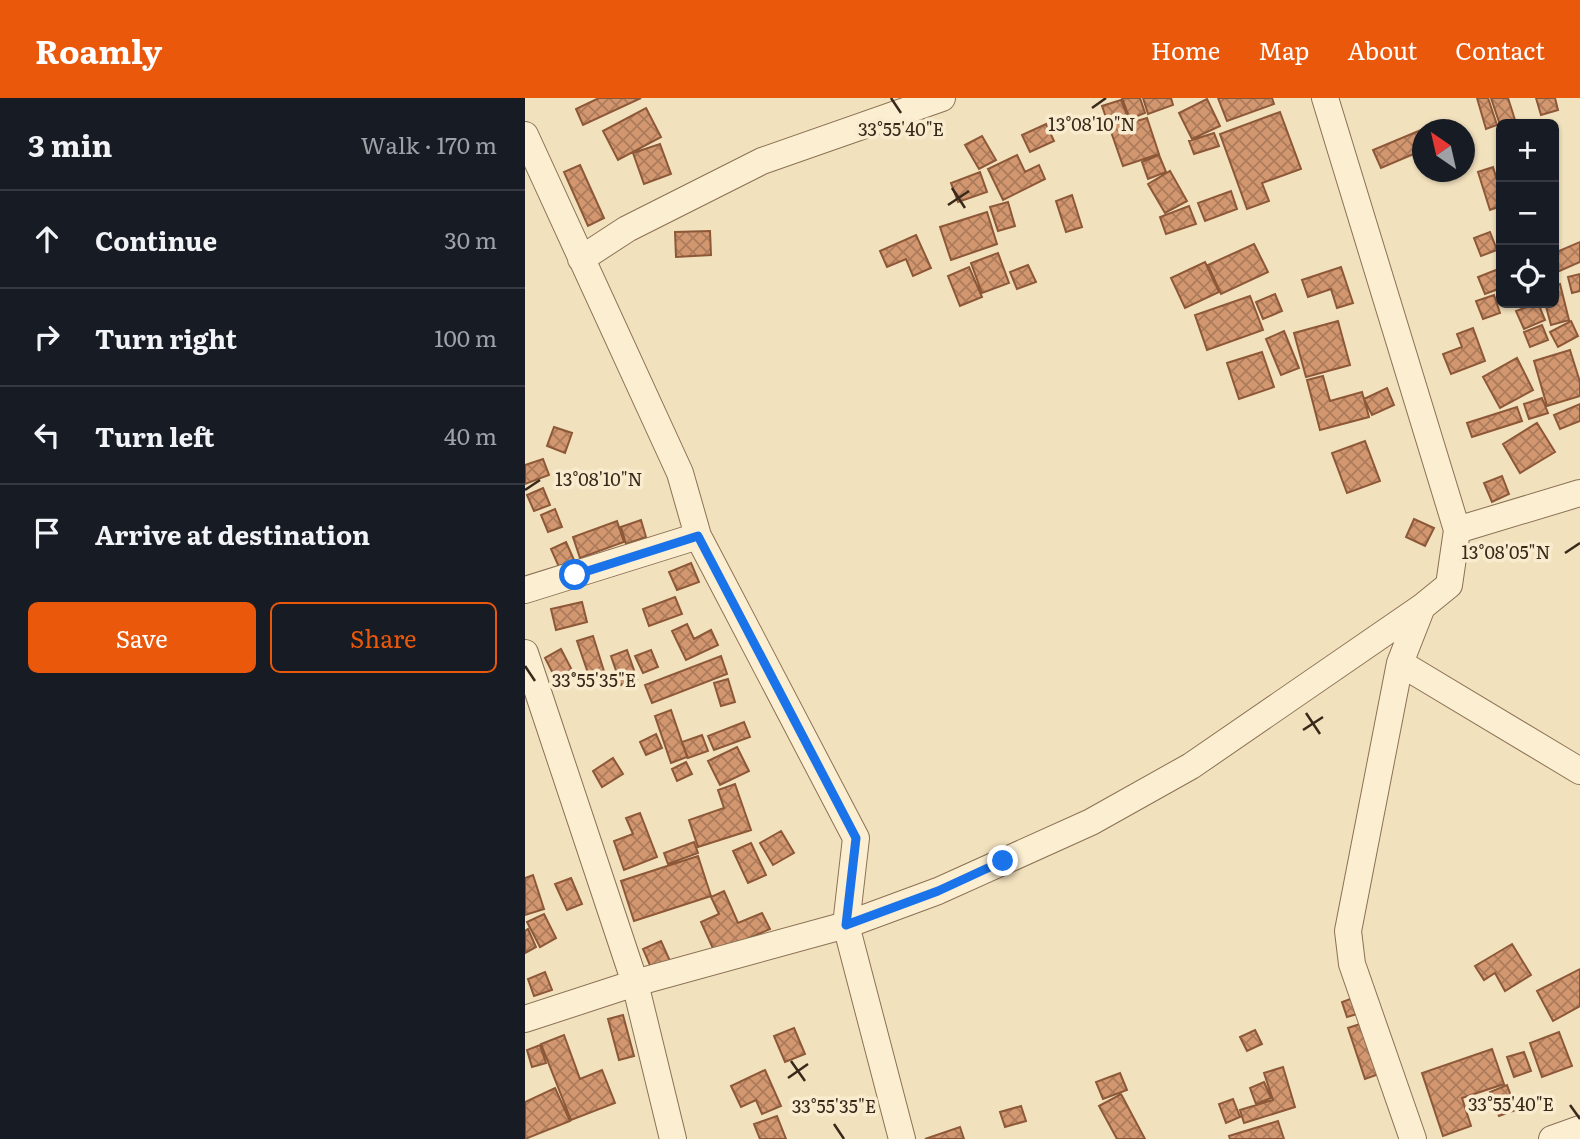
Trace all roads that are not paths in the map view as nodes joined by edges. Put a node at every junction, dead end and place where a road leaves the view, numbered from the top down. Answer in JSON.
{"nodes":[{"id":1,"x":942,"y":98,"type":"edge"},
{"id":2,"x":1325,"y":98,"type":"edge"},
{"id":3,"x":525,"y":135,"type":"edge"},
{"id":4,"x":581,"y":259,"type":"junction"},
{"id":5,"x":1580,"y":493,"type":"edge"},
{"id":6,"x":1457,"y":530,"type":"junction"},
{"id":7,"x":698,"y":536,"type":"junction"},
{"id":8,"x":525,"y":590,"type":"edge"},
{"id":9,"x":1422,"y":607,"type":"junction"},
{"id":10,"x":525,"y":653,"type":"edge"},
{"id":11,"x":1400,"y":663,"type":"junction"},
{"id":12,"x":1580,"y":771,"type":"edge"},
{"id":13,"x":846,"y":925,"type":"junction"},
{"id":14,"x":635,"y":983,"type":"junction"},
{"id":15,"x":525,"y":1019,"type":"edge"},
{"id":16,"x":1580,"y":1129,"type":"edge"},
{"id":17,"x":673,"y":1139,"type":"edge"},
{"id":18,"x":902,"y":1139,"type":"edge"},
{"id":19,"x":1413,"y":1139,"type":"edge"},
{"id":20,"x":1552,"y":1139,"type":"edge"}],
"edges":[{"from":1,"to":4,"type":"street"},
{"from":2,"to":6,"type":"street"},
{"from":3,"to":4,"type":"street"},
{"from":4,"to":7,"type":"street"},
{"from":5,"to":6,"type":"street"},
{"from":6,"to":9,"type":"street"},
{"from":7,"to":8,"type":"street"},
{"from":7,"to":13,"type":"street"},
{"from":9,"to":11,"type":"street"},
{"from":9,"to":13,"type":"street"},
{"from":10,"to":14,"type":"street"},
{"from":11,"to":12,"type":"street"},
{"from":11,"to":19,"type":"street"},
{"from":13,"to":14,"type":"street"},
{"from":13,"to":18,"type":"street"},
{"from":14,"to":15,"type":"street"},
{"from":14,"to":17,"type":"street"},
{"from":16,"to":20,"type":"street"}]}
